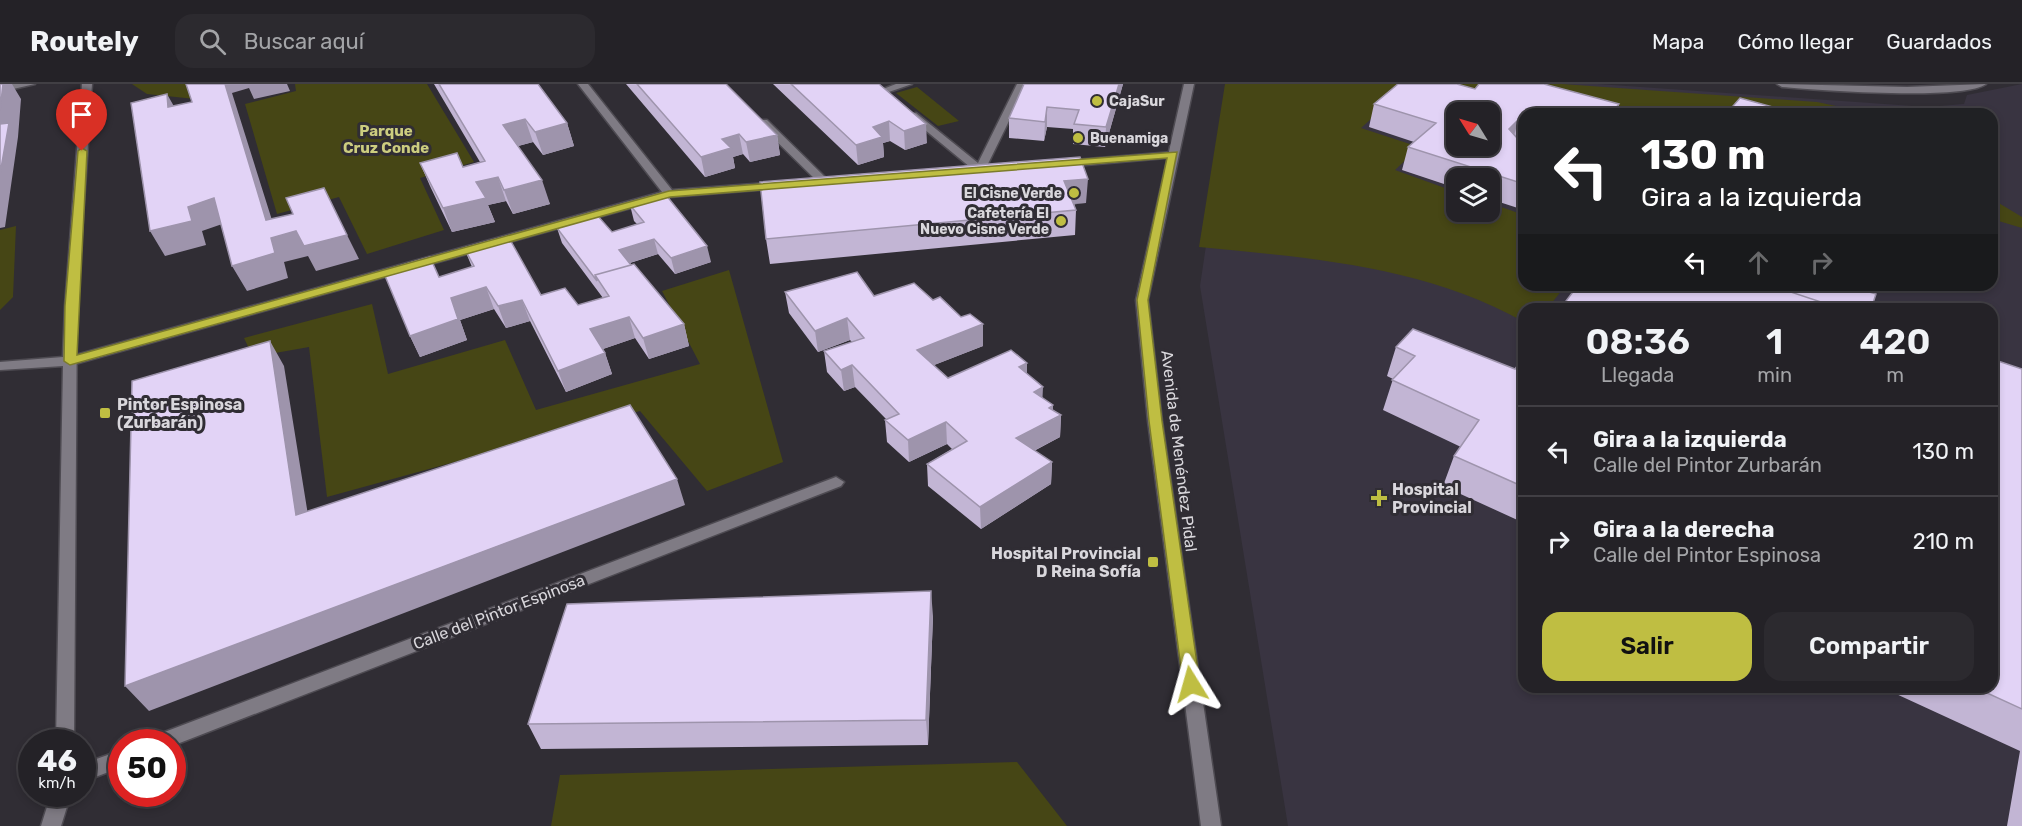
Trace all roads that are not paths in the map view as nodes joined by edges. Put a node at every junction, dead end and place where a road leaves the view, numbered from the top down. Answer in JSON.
{"nodes":[{"id":1,"x":30,"y":84,"type":"edge"},
{"id":2,"x":87,"y":84,"type":"edge"},
{"id":3,"x":583,"y":84,"type":"edge"},
{"id":4,"x":907,"y":84,"type":"edge"},
{"id":5,"x":1022,"y":84,"type":"edge"},
{"id":6,"x":1189,"y":84,"type":"edge"},
{"id":7,"x":1782,"y":84,"type":"edge"},
{"id":8,"x":1981,"y":84,"type":"edge"},
{"id":9,"x":0,"y":90,"type":"edge"},
{"id":10,"x":887,"y":94,"type":"edge"},
{"id":11,"x":758,"y":117,"type":"edge"},
{"id":12,"x":1173,"y":154,"type":"junction"},
{"id":13,"x":1048,"y":165,"type":"edge"},
{"id":14,"x":986,"y":170,"type":"junction"},
{"id":15,"x":958,"y":172,"type":"edge"},
{"id":16,"x":669,"y":194,"type":"junction"},
{"id":17,"x":70,"y":361,"type":"junction"},
{"id":18,"x":0,"y":366,"type":"edge"},
{"id":19,"x":836,"y":482,"type":"dead end"},
{"id":20,"x":65,"y":729,"type":"edge"},
{"id":21,"x":186,"y":732,"type":"edge"},
{"id":22,"x":56,"y":807,"type":"edge"},
{"id":23,"x":51,"y":826,"type":"edge"},
{"id":24,"x":1211,"y":826,"type":"edge"}],
"edges":[{"from":1,"to":9,"type":"street"},
{"from":2,"to":17,"type":"street"},
{"from":3,"to":16,"type":"street"},
{"from":4,"to":10,"type":"street"},
{"from":5,"to":14,"type":"street"},
{"from":6,"to":12,"type":"street","name":"Avenida de Menéndez Pidal"},
{"from":7,"to":8,"type":"street"},
{"from":10,"to":14,"type":"street"},
{"from":11,"to":16,"type":"street"},
{"from":12,"to":13,"type":"street"},
{"from":12,"to":24,"type":"street","name":"Avenida de Menéndez Pidal"},
{"from":14,"to":15,"type":"street"},
{"from":16,"to":17,"type":"street"},
{"from":17,"to":18,"type":"street"},
{"from":17,"to":20,"type":"street"},
{"from":19,"to":21,"type":"street","name":"Calle del Pintor Espinosa"},
{"from":22,"to":23,"type":"street"}]}
